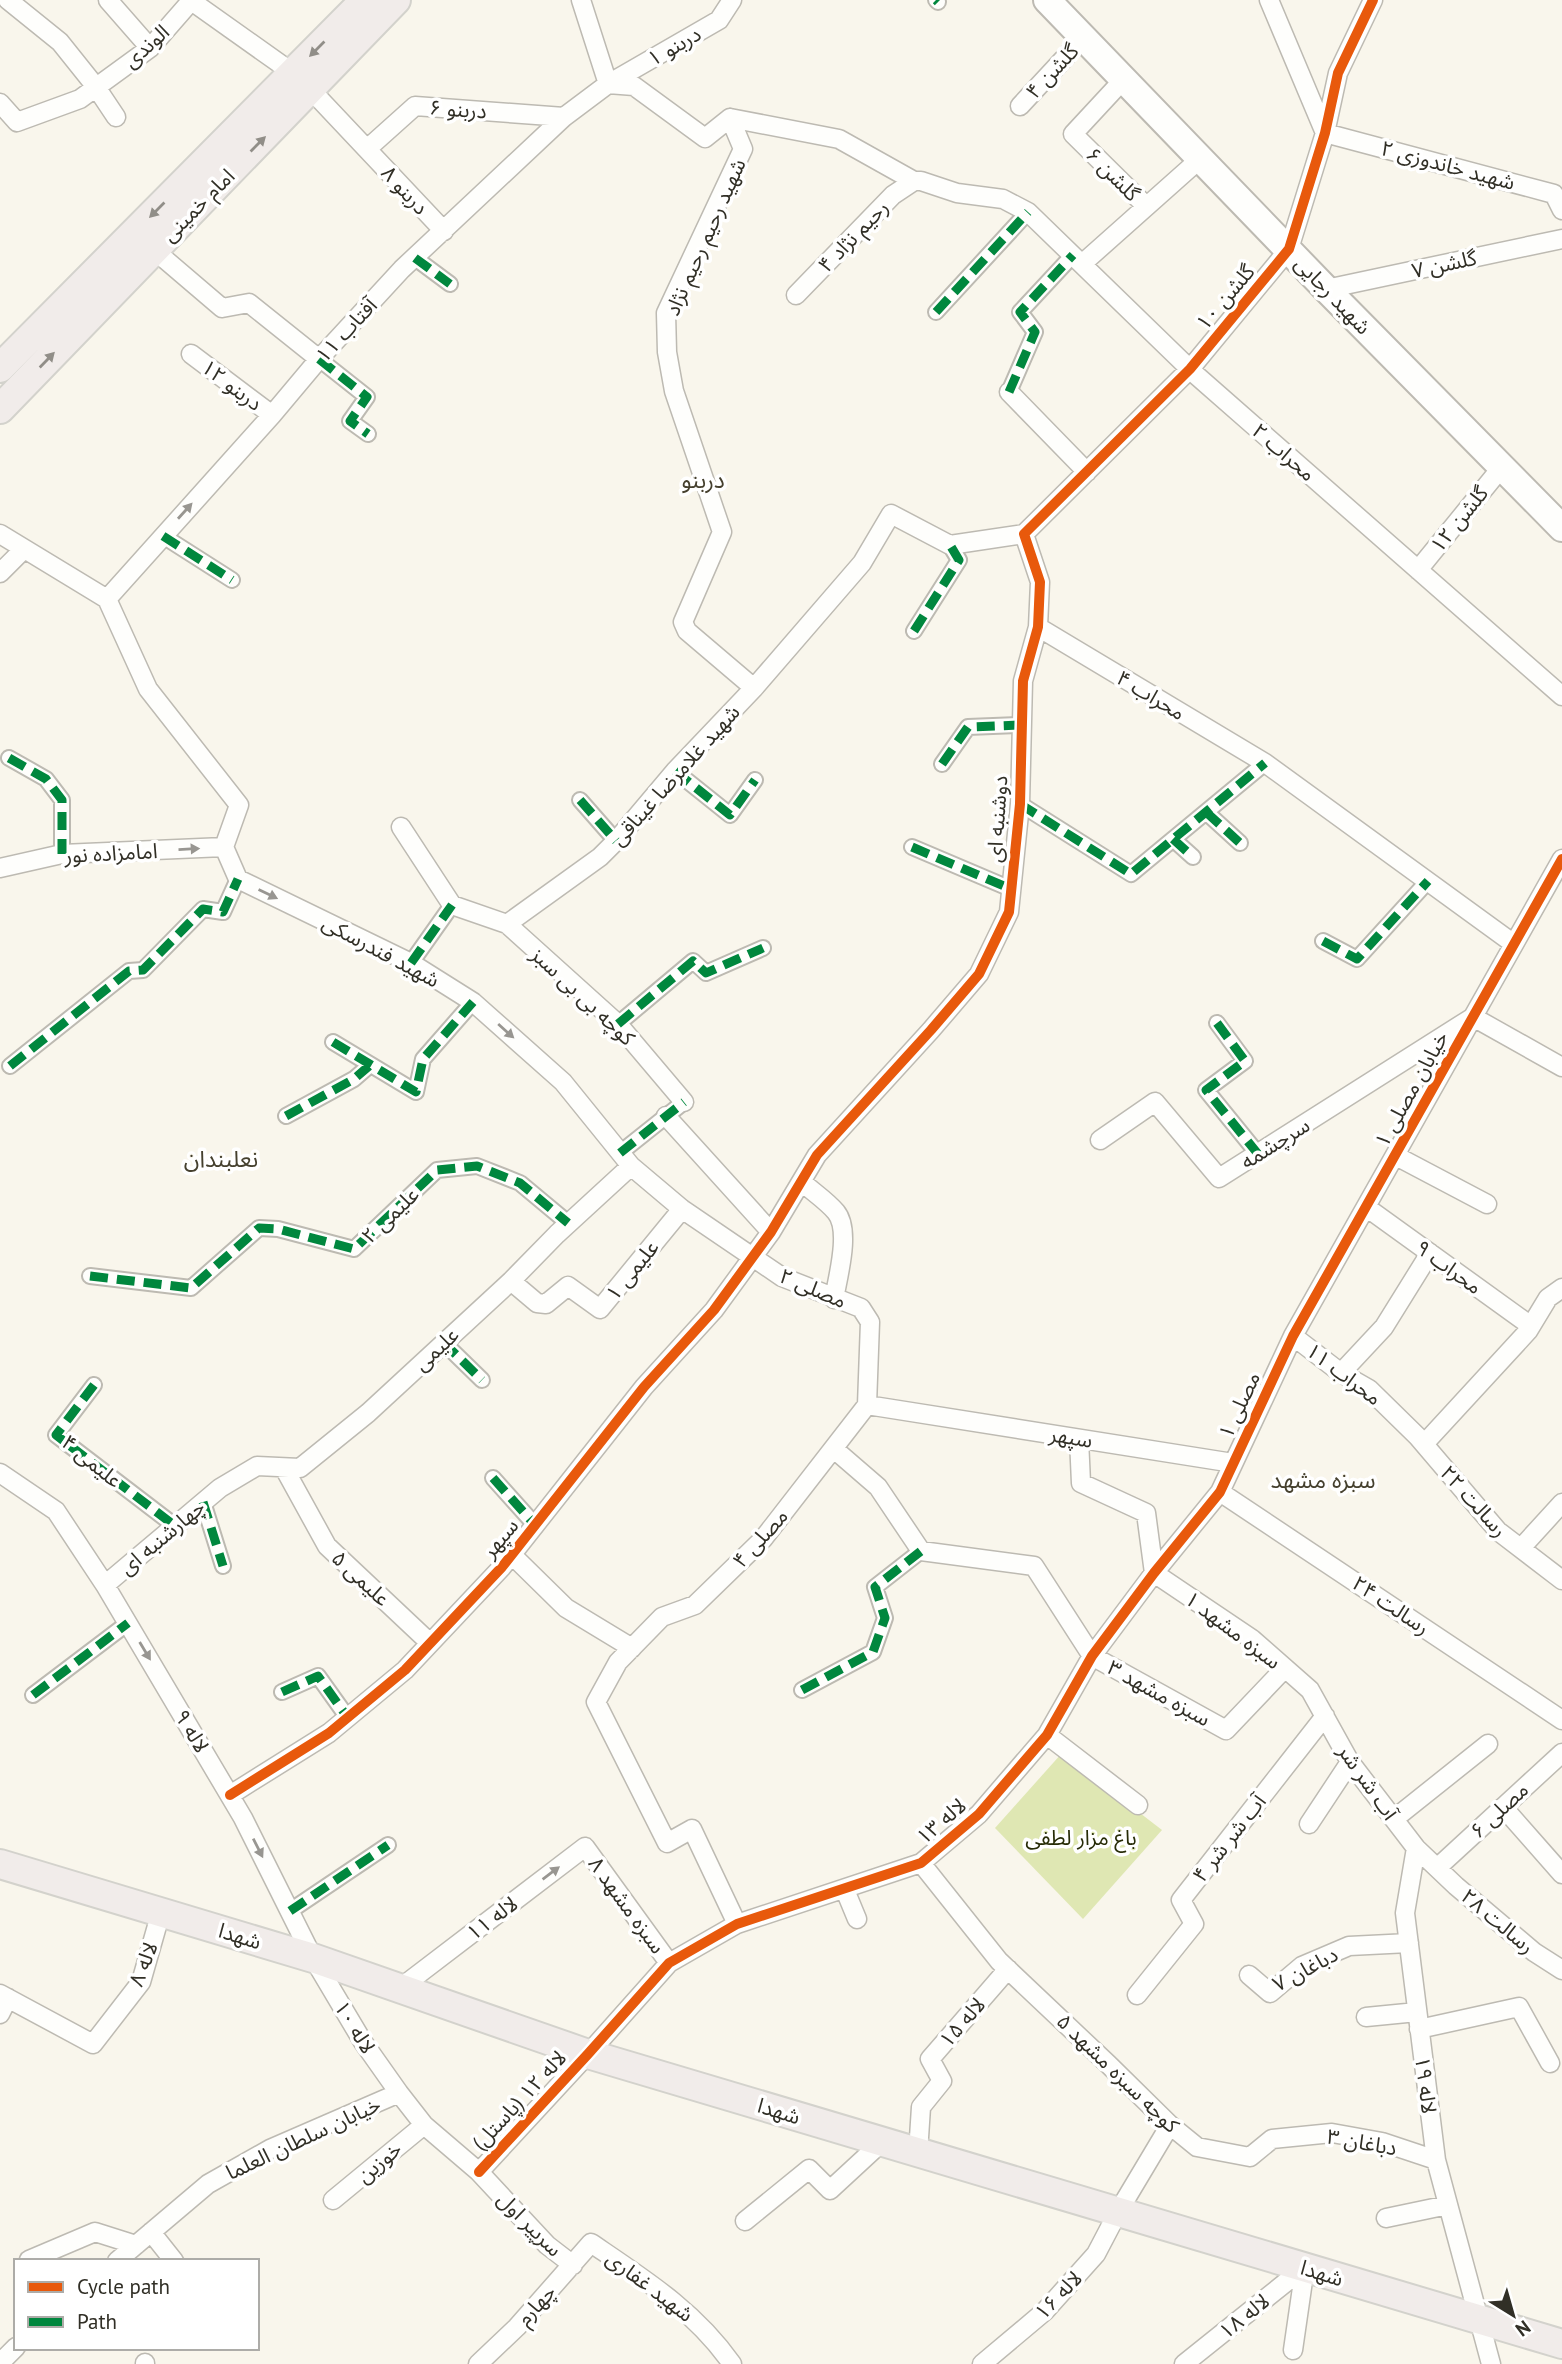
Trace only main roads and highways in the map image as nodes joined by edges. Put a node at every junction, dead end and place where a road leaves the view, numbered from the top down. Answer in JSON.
{"nodes":[{"id":1,"x":365,"y":0,"type":"edge"},
{"id":2,"x":396,"y":0,"type":"edge"},
{"id":3,"x":1047,"y":0,"type":"edge"},
{"id":4,"x":302,"y":82,"type":"junction"},
{"id":5,"x":0,"y":368,"type":"edge"},
{"id":6,"x":0,"y":409,"type":"edge"},
{"id":7,"x":1562,"y":528,"type":"edge"},
{"id":8,"x":0,"y":1864,"type":"edge"},
{"id":9,"x":1562,"y":2344,"type":"edge"}],
"edges":[{"from":1,"to":4,"type":"main road","name":"امام خمینی","one_way":true},
{"from":2,"to":4,"type":"main road","name":"امام خمینی"},
{"from":3,"to":7,"type":"main road","name":"شهید رجایی"},
{"from":4,"to":5,"type":"main road","name":"امام خمینی","one_way":true},
{"from":6,"to":4,"type":"main road","name":"امام خمینی","one_way":true},
{"from":8,"to":9,"type":"main road","name":"شهدا"}]}
